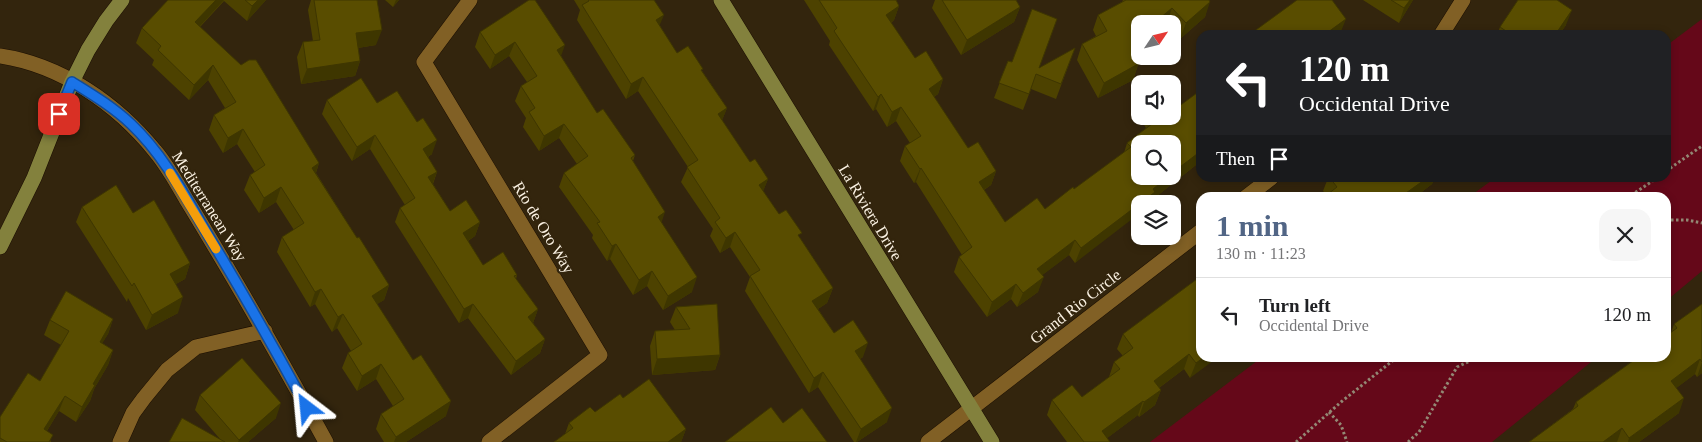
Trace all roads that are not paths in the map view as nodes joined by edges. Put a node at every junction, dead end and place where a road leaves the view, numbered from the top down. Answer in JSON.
{"nodes":[{"id":1,"x":122,"y":0,"type":"edge"},
{"id":2,"x":470,"y":0,"type":"edge"},
{"id":3,"x":721,"y":0,"type":"edge"},
{"id":4,"x":1463,"y":0,"type":"edge"},
{"id":5,"x":1443,"y":30,"type":"edge"},
{"id":6,"x":0,"y":56,"type":"edge"},
{"id":7,"x":72,"y":82,"type":"junction"},
{"id":8,"x":1265,"y":182,"type":"edge"},
{"id":9,"x":1252,"y":192,"type":"edge"},
{"id":10,"x":1196,"y":235,"type":"edge"},
{"id":11,"x":0,"y":247,"type":"edge"},
{"id":12,"x":265,"y":330,"type":"junction"},
{"id":13,"x":971,"y":409,"type":"junction"},
{"id":14,"x":120,"y":442,"type":"edge"},
{"id":15,"x":326,"y":442,"type":"edge"},
{"id":16,"x":489,"y":442,"type":"edge"},
{"id":17,"x":928,"y":442,"type":"edge"},
{"id":18,"x":992,"y":442,"type":"edge"}],
"edges":[{"from":1,"to":7,"type":"street"},
{"from":2,"to":16,"type":"street","name":"Rio de Oro Way"},
{"from":3,"to":13,"type":"street","name":"La Riviera Drive"},
{"from":4,"to":5,"type":"street"},
{"from":6,"to":7,"type":"street","name":"Mediterranean Way"},
{"from":7,"to":11,"type":"street"},
{"from":7,"to":12,"type":"street","name":"Mediterranean Way"},
{"from":8,"to":9,"type":"street"},
{"from":10,"to":13,"type":"street","name":"Grand Rio Circle"},
{"from":12,"to":14,"type":"street"},
{"from":12,"to":15,"type":"street","name":"Mediterranean Way"},
{"from":13,"to":17,"type":"street"},
{"from":13,"to":18,"type":"street","name":"La Riviera Drive"}]}
